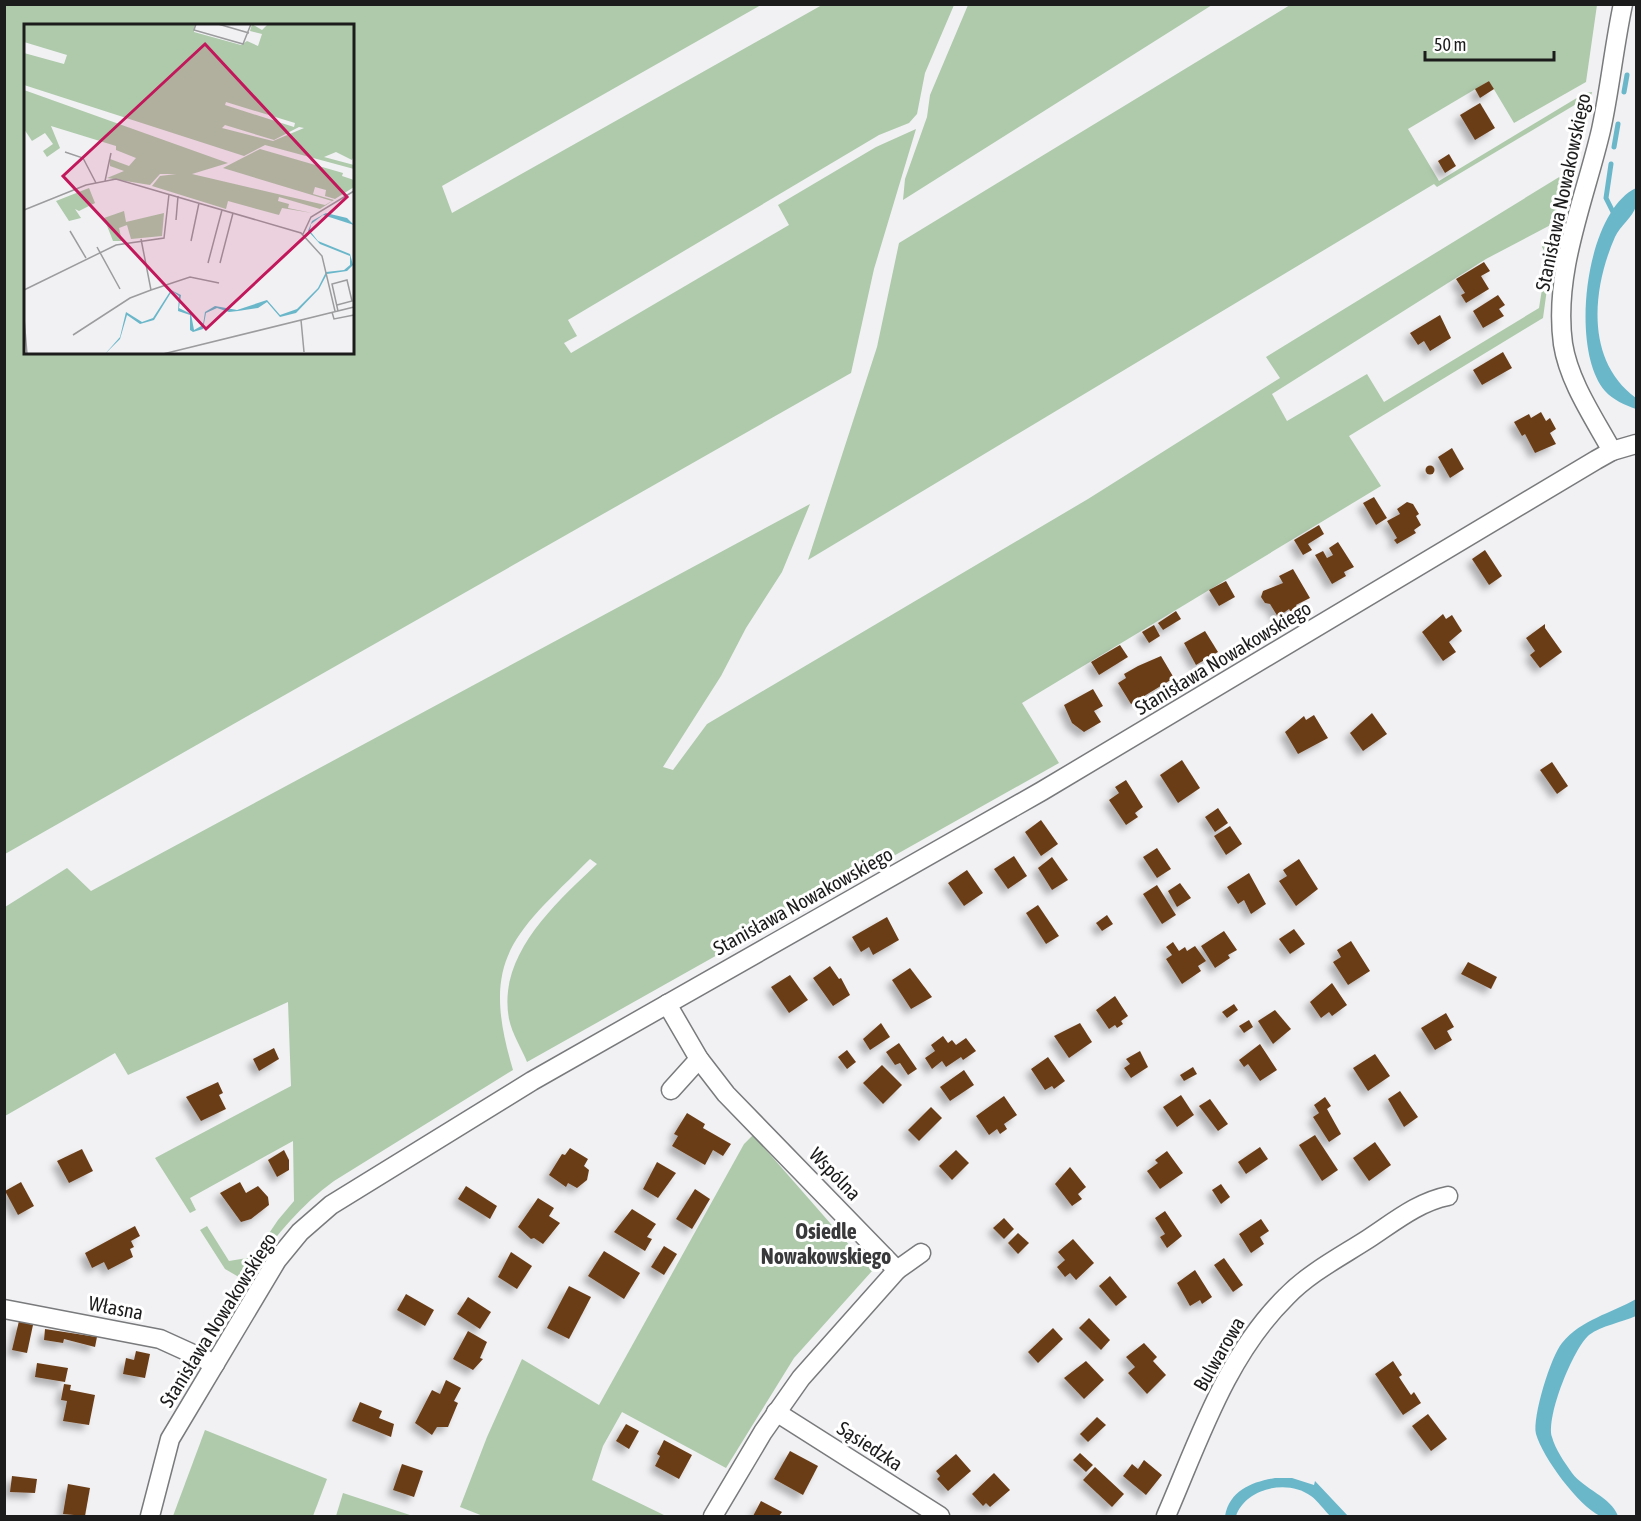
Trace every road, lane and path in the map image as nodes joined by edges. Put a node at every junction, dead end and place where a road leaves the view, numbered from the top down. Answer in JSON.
{"nodes":[{"id":1,"x":1623,"y":4,"type":"edge"},
{"id":2,"x":1636,"y":444,"type":"edge"},
{"id":3,"x":1612,"y":451,"type":"junction"},
{"id":4,"x":667,"y":1004,"type":"junction"},
{"id":5,"x":699,"y":1059,"type":"junction"},
{"id":6,"x":671,"y":1090,"type":"dead end"},
{"id":7,"x":1448,"y":1196,"type":"dead end"},
{"id":8,"x":921,"y":1253,"type":"dead end"},
{"id":9,"x":897,"y":1270,"type":"junction"},
{"id":10,"x":4,"y":1309,"type":"edge"},
{"id":11,"x":214,"y":1364,"type":"junction"},
{"id":12,"x":776,"y":1412,"type":"junction"},
{"id":13,"x":150,"y":1516,"type":"edge"},
{"id":14,"x":712,"y":1516,"type":"edge"},
{"id":15,"x":940,"y":1516,"type":"edge"},
{"id":16,"x":1166,"y":1516,"type":"edge"}],
"edges":[{"from":1,"to":3,"type":"street","name":"Stanisława Nowakowskiego"},
{"from":2,"to":3,"type":"street","name":"Stanisława Nowakowskiego"},
{"from":3,"to":4,"type":"street","name":"Stanisława Nowakowskiego"},
{"from":4,"to":5,"type":"street","name":"Wspólna"},
{"from":4,"to":11,"type":"street","name":"Stanisława Nowakowskiego"},
{"from":5,"to":6,"type":"street"},
{"from":5,"to":9,"type":"street","name":"Wspólna"},
{"from":7,"to":16,"type":"street","name":"Bulwarowa"},
{"from":8,"to":9,"type":"street"},
{"from":9,"to":12,"type":"street"},
{"from":10,"to":11,"type":"street","name":"Własna"},
{"from":11,"to":13,"type":"street","name":"Stanisława Nowakowskiego"},
{"from":12,"to":14,"type":"street"},
{"from":12,"to":15,"type":"street","name":"Sąsiedzka"}]}
